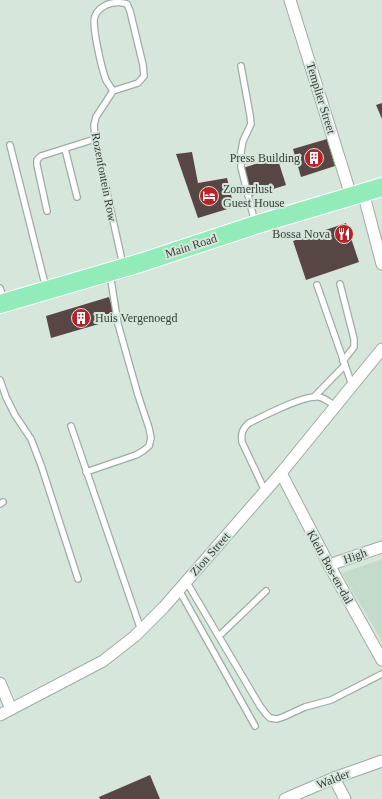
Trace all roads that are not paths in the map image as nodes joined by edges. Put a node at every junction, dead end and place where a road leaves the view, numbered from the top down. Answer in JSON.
{"nodes":[{"id":1,"x":290,"y":0,"type":"edge"},
{"id":2,"x":241,"y":66,"type":"dead end"},
{"id":3,"x":113,"y":91,"type":"junction"},
{"id":4,"x":95,"y":139,"type":"junction"},
{"id":5,"x":10,"y":145,"type":"dead end"},
{"id":6,"x":65,"y":148,"type":"junction"},
{"id":7,"x":382,"y":186,"type":"edge"},
{"id":8,"x":357,"y":194,"type":"junction"},
{"id":9,"x":77,"y":197,"type":"dead end"},
{"id":10,"x":46,"y":212,"type":"dead end"},
{"id":11,"x":255,"y":225,"type":"junction"},
{"id":12,"x":382,"y":264,"type":"edge"},
{"id":13,"x":116,"y":270,"type":"junction"},
{"id":14,"x":340,"y":284,"type":"dead end"},
{"id":15,"x":317,"y":286,"type":"dead end"},
{"id":16,"x":47,"y":290,"type":"junction"},
{"id":17,"x":2,"y":298,"type":"edge"},
{"id":18,"x":382,"y":349,"type":"edge"},
{"id":19,"x":344,"y":363,"type":"junction"},
{"id":20,"x":0,"y":380,"type":"edge"},
{"id":21,"x":352,"y":386,"type":"junction"},
{"id":22,"x":314,"y":397,"type":"junction"},
{"id":23,"x":336,"y":406,"type":"junction"},
{"id":24,"x":71,"y":426,"type":"dead end"},
{"id":25,"x":86,"y":472,"type":"junction"},
{"id":26,"x":281,"y":473,"type":"junction"},
{"id":27,"x":265,"y":491,"type":"junction"},
{"id":28,"x":382,"y":546,"type":"edge"},
{"id":29,"x":328,"y":565,"type":"junction"},
{"id":30,"x":78,"y":579,"type":"dead end"},
{"id":31,"x":186,"y":581,"type":"junction"},
{"id":32,"x":179,"y":590,"type":"junction"},
{"id":33,"x":266,"y":591,"type":"dead end"},
{"id":34,"x":141,"y":630,"type":"junction"},
{"id":35,"x":219,"y":636,"type":"junction"},
{"id":36,"x":381,"y":655,"type":"edge"},
{"id":37,"x":382,"y":674,"type":"edge"},
{"id":38,"x":0,"y":683,"type":"edge"},
{"id":39,"x":11,"y":709,"type":"junction"},
{"id":40,"x":0,"y":715,"type":"edge"},
{"id":41,"x":255,"y":726,"type":"dead end"},
{"id":42,"x":382,"y":761,"type":"edge"},
{"id":43,"x":334,"y":778,"type":"junction"},
{"id":44,"x":285,"y":799,"type":"edge"},
{"id":45,"x":345,"y":799,"type":"edge"}],
"edges":[{"from":1,"to":8,"type":"street","name":"Templier Street"},
{"from":2,"to":11,"type":"lane"},
{"from":3,"to":3,"type":"lane"},
{"from":3,"to":4,"type":"lane","name":"Rozenfontein Row"},
{"from":4,"to":6,"type":"lane"},
{"from":4,"to":13,"type":"lane","name":"Rozenfontein Row"},
{"from":5,"to":16,"type":"lane"},
{"from":6,"to":9,"type":"lane"},
{"from":6,"to":10,"type":"lane"},
{"from":7,"to":8,"type":"main road","name":"Main Road"},
{"from":8,"to":11,"type":"main road","name":"Main Road"},
{"from":8,"to":12,"type":"street"},
{"from":11,"to":13,"type":"main road","name":"Main Road"},
{"from":13,"to":16,"type":"main road","name":"Main Road"},
{"from":13,"to":25,"type":"lane","name":"Rozenfontein Row"},
{"from":14,"to":19,"type":"lane"},
{"from":15,"to":19,"type":"lane"},
{"from":16,"to":17,"type":"main road","name":"Main Road"},
{"from":18,"to":21,"type":"street","name":"Zion Street"},
{"from":19,"to":21,"type":"lane"},
{"from":19,"to":22,"type":"lane"},
{"from":20,"to":30,"type":"lane"},
{"from":21,"to":23,"type":"street","name":"Zion Street"},
{"from":22,"to":23,"type":"lane"},
{"from":22,"to":27,"type":"lane"},
{"from":23,"to":26,"type":"street","name":"Zion Street"},
{"from":24,"to":25,"type":"lane"},
{"from":25,"to":34,"type":"lane"},
{"from":26,"to":27,"type":"street","name":"Zion Street"},
{"from":26,"to":29,"type":"street","name":"Klein Bos-en-dal"},
{"from":27,"to":31,"type":"street","name":"Zion Street"},
{"from":28,"to":29,"type":"street","name":"High"},
{"from":29,"to":36,"type":"street","name":"Klein Bos-en-dal"},
{"from":31,"to":32,"type":"street","name":"Zion Street"},
{"from":31,"to":35,"type":"lane"},
{"from":32,"to":34,"type":"street","name":"Zion Street"},
{"from":32,"to":41,"type":"lane"},
{"from":33,"to":35,"type":"lane"},
{"from":34,"to":39,"type":"street","name":"Zion Street"},
{"from":35,"to":37,"type":"lane"},
{"from":38,"to":39,"type":"street"},
{"from":39,"to":40,"type":"street","name":"Zion Street"},
{"from":42,"to":43,"type":"street","name":"Walder"},
{"from":43,"to":44,"type":"street","name":"Walder"},
{"from":43,"to":45,"type":"street"}]}
